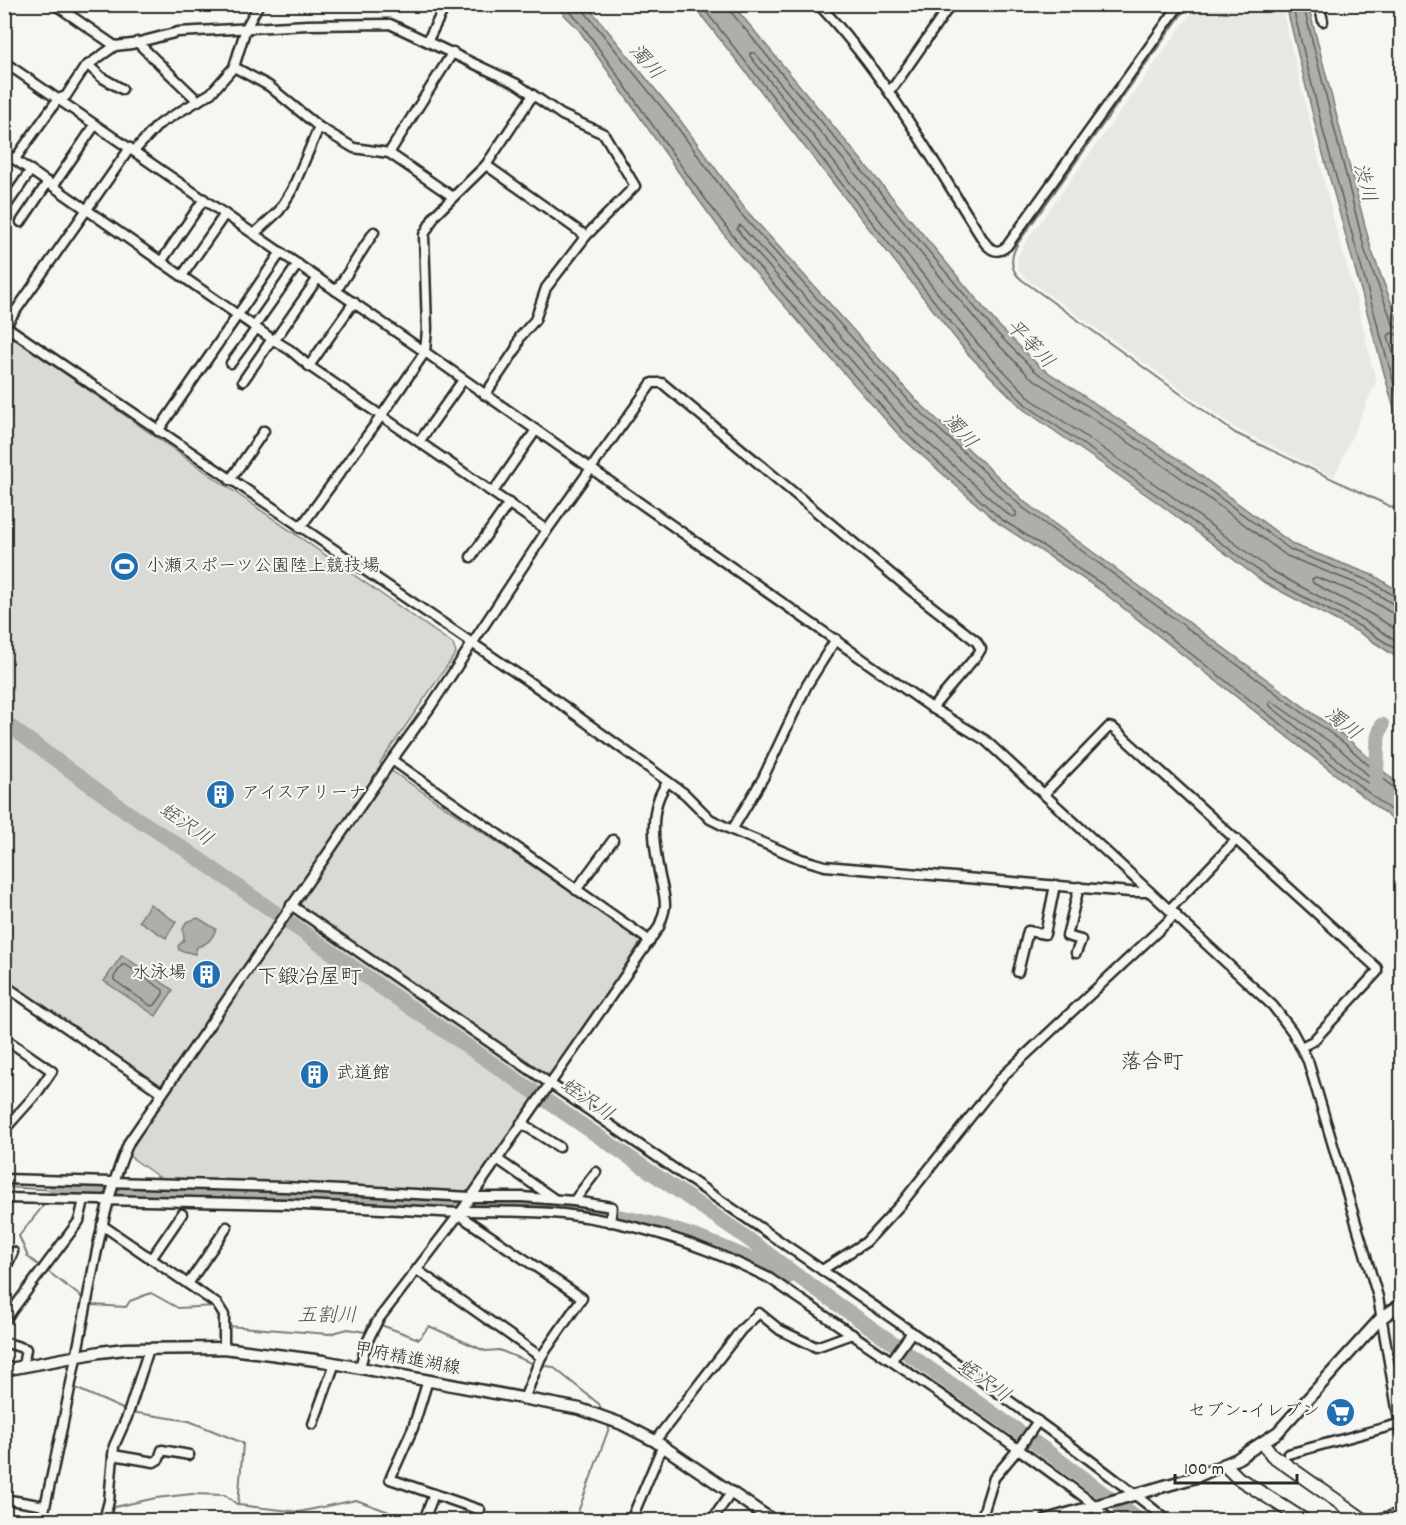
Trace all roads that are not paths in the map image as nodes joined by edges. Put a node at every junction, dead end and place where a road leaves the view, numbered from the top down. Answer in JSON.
{"nodes":[{"id":1,"x":8,"y":4,"type":"edge"},
{"id":2,"x":54,"y":4,"type":"edge"},
{"id":3,"x":259,"y":4,"type":"edge"},
{"id":4,"x":446,"y":4,"type":"edge"},
{"id":5,"x":818,"y":4,"type":"edge"},
{"id":6,"x":951,"y":4,"type":"edge"},
{"id":7,"x":1180,"y":4,"type":"edge"},
{"id":8,"x":1319,"y":4,"type":"edge"},
{"id":9,"x":4,"y":10,"type":"edge"},
{"id":10,"x":1323,"y":21,"type":"dead end"},
{"id":11,"x":246,"y":27,"type":"junction"},
{"id":12,"x":428,"y":40,"type":"junction"},
{"id":13,"x":137,"y":42,"type":"junction"},
{"id":14,"x":115,"y":46,"type":"junction"},
{"id":15,"x":453,"y":52,"type":"junction"},
{"id":16,"x":4,"y":62,"type":"edge"},
{"id":17,"x":88,"y":65,"type":"junction"},
{"id":18,"x":234,"y":68,"type":"junction"},
{"id":19,"x":122,"y":89,"type":"dead end"},
{"id":20,"x":889,"y":90,"type":"junction"},
{"id":21,"x":533,"y":95,"type":"junction"},
{"id":22,"x":58,"y":99,"type":"junction"},
{"id":23,"x":198,"y":101,"type":"junction"},
{"id":24,"x":95,"y":125,"type":"junction"},
{"id":25,"x":319,"y":127,"type":"junction"},
{"id":26,"x":132,"y":150,"type":"junction"},
{"id":27,"x":4,"y":152,"type":"edge"},
{"id":28,"x":389,"y":153,"type":"junction"},
{"id":29,"x":15,"y":159,"type":"junction"},
{"id":30,"x":486,"y":165,"type":"junction"},
{"id":31,"x":32,"y":170,"type":"junction"},
{"id":32,"x":50,"y":184,"type":"junction"},
{"id":33,"x":453,"y":197,"type":"junction"},
{"id":34,"x":204,"y":200,"type":"junction"},
{"id":35,"x":4,"y":208,"type":"edge"},
{"id":36,"x":86,"y":210,"type":"junction"},
{"id":37,"x":225,"y":214,"type":"junction"},
{"id":38,"x":21,"y":222,"type":"dead end"},
{"id":39,"x":374,"y":232,"type":"dead end"},
{"id":40,"x":255,"y":234,"type":"junction"},
{"id":41,"x":586,"y":236,"type":"junction"},
{"id":42,"x":281,"y":252,"type":"junction"},
{"id":43,"x":161,"y":262,"type":"junction"},
{"id":44,"x":298,"y":264,"type":"junction"},
{"id":45,"x":182,"y":276,"type":"junction"},
{"id":46,"x":318,"y":278,"type":"junction"},
{"id":47,"x":336,"y":291,"type":"junction"},
{"id":48,"x":354,"y":303,"type":"junction"},
{"id":49,"x":237,"y":315,"type":"junction"},
{"id":50,"x":5,"y":325,"type":"edge"},
{"id":51,"x":255,"y":328,"type":"junction"},
{"id":52,"x":273,"y":340,"type":"junction"},
{"id":53,"x":425,"y":352,"type":"junction"},
{"id":54,"x":231,"y":363,"type":"dead end"},
{"id":55,"x":309,"y":366,"type":"junction"},
{"id":56,"x":464,"y":380,"type":"junction"},
{"id":57,"x":243,"y":381,"type":"dead end"},
{"id":58,"x":485,"y":395,"type":"junction"},
{"id":59,"x":382,"y":415,"type":"junction"},
{"id":60,"x":536,"y":430,"type":"junction"},
{"id":61,"x":158,"y":431,"type":"junction"},
{"id":62,"x":264,"y":431,"type":"dead end"},
{"id":63,"x":420,"y":442,"type":"junction"},
{"id":64,"x":591,"y":469,"type":"junction"},
{"id":65,"x":230,"y":480,"type":"junction"},
{"id":66,"x":493,"y":492,"type":"junction"},
{"id":67,"x":508,"y":503,"type":"junction"},
{"id":68,"x":300,"y":528,"type":"junction"},
{"id":69,"x":547,"y":530,"type":"junction"},
{"id":70,"x":471,"y":557,"type":"dead end"},
{"id":71,"x":836,"y":639,"type":"junction"},
{"id":72,"x":472,"y":644,"type":"junction"},
{"id":73,"x":932,"y":708,"type":"junction"},
{"id":74,"x":392,"y":760,"type":"junction"},
{"id":75,"x":668,"y":782,"type":"junction"},
{"id":76,"x":1044,"y":794,"type":"junction"},
{"id":77,"x":732,"y":830,"type":"junction"},
{"id":78,"x":1237,"y":839,"type":"junction"},
{"id":79,"x":613,"y":840,"type":"dead end"},
{"id":80,"x":1055,"y":885,"type":"junction"},
{"id":81,"x":1078,"y":887,"type":"junction"},
{"id":82,"x":576,"y":890,"type":"junction"},
{"id":83,"x":1150,"y":892,"type":"junction"},
{"id":84,"x":290,"y":907,"type":"junction"},
{"id":85,"x":1173,"y":911,"type":"junction"},
{"id":86,"x":650,"y":941,"type":"junction"},
{"id":87,"x":1076,"y":953,"type":"dead end"},
{"id":88,"x":1018,"y":972,"type":"dead end"},
{"id":89,"x":4,"y":984,"type":"edge"},
{"id":90,"x":4,"y":1038,"type":"edge"},
{"id":91,"x":1301,"y":1047,"type":"junction"},
{"id":92,"x":547,"y":1086,"type":"junction"},
{"id":93,"x":162,"y":1093,"type":"junction"},
{"id":94,"x":521,"y":1123,"type":"junction"},
{"id":95,"x":4,"y":1130,"type":"edge"},
{"id":96,"x":559,"y":1148,"type":"dead end"},
{"id":97,"x":497,"y":1159,"type":"junction"},
{"id":98,"x":596,"y":1172,"type":"dead end"},
{"id":99,"x":4,"y":1179,"type":"edge"},
{"id":100,"x":112,"y":1185,"type":"junction"},
{"id":101,"x":285,"y":1186,"type":"junction"},
{"id":102,"x":471,"y":1197,"type":"junction"},
{"id":103,"x":4,"y":1198,"type":"edge"},
{"id":104,"x":109,"y":1199,"type":"junction"},
{"id":105,"x":554,"y":1199,"type":"junction"},
{"id":106,"x":84,"y":1200,"type":"junction"},
{"id":107,"x":574,"y":1201,"type":"junction"},
{"id":108,"x":285,"y":1204,"type":"junction"},
{"id":109,"x":461,"y":1212,"type":"junction"},
{"id":110,"x":182,"y":1214,"type":"dead end"},
{"id":111,"x":610,"y":1221,"type":"junction"},
{"id":112,"x":102,"y":1225,"type":"junction"},
{"id":113,"x":227,"y":1227,"type":"dead end"},
{"id":114,"x":13,"y":1252,"type":"dead end"},
{"id":115,"x":152,"y":1259,"type":"junction"},
{"id":116,"x":417,"y":1270,"type":"junction"},
{"id":117,"x":822,"y":1270,"type":"junction"},
{"id":118,"x":4,"y":1272,"type":"edge"},
{"id":119,"x":188,"y":1284,"type":"junction"},
{"id":120,"x":1401,"y":1304,"type":"edge"},
{"id":121,"x":1381,"y":1318,"type":"junction"},
{"id":122,"x":4,"y":1321,"type":"edge"},
{"id":123,"x":852,"y":1334,"type":"junction"},
{"id":124,"x":910,"y":1335,"type":"junction"},
{"id":125,"x":4,"y":1342,"type":"edge"},
{"id":126,"x":224,"y":1348,"type":"junction"},
{"id":127,"x":149,"y":1349,"type":"junction"},
{"id":128,"x":77,"y":1356,"type":"junction"},
{"id":129,"x":541,"y":1358,"type":"junction"},
{"id":130,"x":893,"y":1359,"type":"junction"},
{"id":131,"x":335,"y":1363,"type":"junction"},
{"id":132,"x":23,"y":1366,"type":"junction"},
{"id":133,"x":360,"y":1367,"type":"junction"},
{"id":134,"x":4,"y":1370,"type":"edge"},
{"id":135,"x":428,"y":1380,"type":"junction"},
{"id":136,"x":524,"y":1399,"type":"junction"},
{"id":137,"x":1036,"y":1423,"type":"junction"},
{"id":138,"x":1400,"y":1423,"type":"edge"},
{"id":139,"x":313,"y":1424,"type":"dead end"},
{"id":140,"x":1401,"y":1438,"type":"edge"},
{"id":141,"x":659,"y":1443,"type":"junction"},
{"id":142,"x":1263,"y":1443,"type":"junction"},
{"id":143,"x":1020,"y":1447,"type":"junction"},
{"id":144,"x":1288,"y":1454,"type":"dead end"},
{"id":145,"x":113,"y":1455,"type":"junction"},
{"id":146,"x":189,"y":1455,"type":"dead end"},
{"id":147,"x":1225,"y":1466,"type":"junction"},
{"id":148,"x":731,"y":1493,"type":"junction"},
{"id":149,"x":434,"y":1494,"type":"junction"},
{"id":150,"x":1134,"y":1496,"type":"junction"},
{"id":151,"x":4,"y":1499,"type":"edge"},
{"id":152,"x":45,"y":1506,"type":"junction"},
{"id":153,"x":1096,"y":1506,"type":"junction"},
{"id":154,"x":480,"y":1510,"type":"dead end"},
{"id":155,"x":1401,"y":1513,"type":"edge"},
{"id":156,"x":1051,"y":1519,"type":"edge"},
{"id":157,"x":1379,"y":1520,"type":"edge"},
{"id":158,"x":42,"y":1521,"type":"edge"},
{"id":159,"x":104,"y":1521,"type":"edge"},
{"id":160,"x":424,"y":1521,"type":"edge"},
{"id":161,"x":631,"y":1521,"type":"edge"},
{"id":162,"x":712,"y":1521,"type":"edge"},
{"id":163,"x":772,"y":1521,"type":"edge"},
{"id":164,"x":981,"y":1521,"type":"edge"},
{"id":165,"x":1069,"y":1521,"type":"edge"},
{"id":166,"x":1111,"y":1521,"type":"edge"},
{"id":167,"x":1167,"y":1521,"type":"edge"},
{"id":168,"x":1304,"y":1521,"type":"edge"},
{"id":169,"x":1364,"y":1521,"type":"edge"}],
"edges":[{"from":1,"to":9,"type":"street"},
{"from":2,"to":14,"type":"street"},
{"from":3,"to":11,"type":"street"},
{"from":4,"to":12,"type":"street"},
{"from":5,"to":20,"type":"street"},
{"from":6,"to":20,"type":"street"},
{"from":7,"to":20,"type":"street"},
{"from":8,"to":10,"type":"street"},
{"from":11,"to":12,"type":"street"},
{"from":11,"to":13,"type":"street"},
{"from":11,"to":18,"type":"street"},
{"from":12,"to":15,"type":"street"},
{"from":13,"to":14,"type":"street"},
{"from":13,"to":23,"type":"street"},
{"from":14,"to":17,"type":"street"},
{"from":15,"to":21,"type":"street"},
{"from":15,"to":28,"type":"street"},
{"from":16,"to":22,"type":"street"},
{"from":17,"to":19,"type":"street"},
{"from":17,"to":22,"type":"street"},
{"from":18,"to":23,"type":"street"},
{"from":18,"to":25,"type":"street"},
{"from":21,"to":30,"type":"street"},
{"from":21,"to":41,"type":"street"},
{"from":22,"to":24,"type":"street"},
{"from":22,"to":29,"type":"street"},
{"from":23,"to":26,"type":"street"},
{"from":24,"to":26,"type":"street"},
{"from":24,"to":32,"type":"street"},
{"from":25,"to":28,"type":"street"},
{"from":25,"to":40,"type":"street"},
{"from":26,"to":34,"type":"street"},
{"from":26,"to":36,"type":"street"},
{"from":27,"to":29,"type":"street"},
{"from":28,"to":33,"type":"street"},
{"from":29,"to":31,"type":"street"},
{"from":30,"to":33,"type":"street"},
{"from":30,"to":41,"type":"street"},
{"from":31,"to":32,"type":"street"},
{"from":31,"to":35,"type":"street"},
{"from":32,"to":36,"type":"street"},
{"from":32,"to":38,"type":"street"},
{"from":33,"to":53,"type":"street"},
{"from":34,"to":37,"type":"street"},
{"from":34,"to":43,"type":"street"},
{"from":36,"to":43,"type":"street"},
{"from":36,"to":50,"type":"street"},
{"from":37,"to":40,"type":"street"},
{"from":37,"to":45,"type":"street"},
{"from":39,"to":47,"type":"street"},
{"from":40,"to":42,"type":"street"},
{"from":41,"to":58,"type":"street"},
{"from":42,"to":44,"type":"street"},
{"from":42,"to":49,"type":"street"},
{"from":43,"to":45,"type":"street"},
{"from":44,"to":46,"type":"street"},
{"from":44,"to":51,"type":"street"},
{"from":45,"to":49,"type":"street"},
{"from":46,"to":47,"type":"street"},
{"from":46,"to":52,"type":"street"},
{"from":47,"to":48,"type":"street"},
{"from":48,"to":53,"type":"street"},
{"from":48,"to":55,"type":"street"},
{"from":49,"to":51,"type":"street"},
{"from":49,"to":61,"type":"street"},
{"from":50,"to":61,"type":"street"},
{"from":51,"to":52,"type":"street"},
{"from":51,"to":54,"type":"street"},
{"from":52,"to":55,"type":"street"},
{"from":52,"to":57,"type":"street"},
{"from":53,"to":56,"type":"street"},
{"from":53,"to":59,"type":"street"},
{"from":55,"to":59,"type":"street"},
{"from":56,"to":58,"type":"street"},
{"from":56,"to":63,"type":"street"},
{"from":58,"to":60,"type":"street"},
{"from":59,"to":63,"type":"street"},
{"from":59,"to":68,"type":"street"},
{"from":60,"to":64,"type":"street"},
{"from":60,"to":66,"type":"street"},
{"from":61,"to":65,"type":"street"},
{"from":62,"to":65,"type":"street"},
{"from":63,"to":66,"type":"street"},
{"from":64,"to":69,"type":"street"},
{"from":64,"to":71,"type":"street"},
{"from":64,"to":73,"type":"street"},
{"from":65,"to":68,"type":"street"},
{"from":66,"to":67,"type":"street"},
{"from":67,"to":69,"type":"street"},
{"from":67,"to":70,"type":"street"},
{"from":68,"to":72,"type":"street"},
{"from":69,"to":72,"type":"street"},
{"from":71,"to":73,"type":"street"},
{"from":71,"to":77,"type":"street"},
{"from":72,"to":74,"type":"street"},
{"from":72,"to":75,"type":"street"},
{"from":73,"to":76,"type":"street"},
{"from":74,"to":82,"type":"street"},
{"from":74,"to":84,"type":"street"},
{"from":75,"to":77,"type":"street"},
{"from":75,"to":86,"type":"street"},
{"from":76,"to":78,"type":"street"},
{"from":76,"to":83,"type":"street"},
{"from":77,"to":80,"type":"street"},
{"from":78,"to":85,"type":"street"},
{"from":78,"to":91,"type":"street"},
{"from":79,"to":82,"type":"street"},
{"from":80,"to":81,"type":"street"},
{"from":80,"to":88,"type":"street"},
{"from":81,"to":83,"type":"street"},
{"from":81,"to":87,"type":"street"},
{"from":82,"to":86,"type":"street"},
{"from":83,"to":85,"type":"street"},
{"from":84,"to":92,"type":"street"},
{"from":84,"to":93,"type":"street"},
{"from":85,"to":91,"type":"street"},
{"from":85,"to":117,"type":"street"},
{"from":86,"to":92,"type":"street"},
{"from":89,"to":93,"type":"street"},
{"from":90,"to":95,"type":"street"},
{"from":91,"to":121,"type":"street"},
{"from":92,"to":94,"type":"street"},
{"from":92,"to":117,"type":"street"},
{"from":93,"to":100,"type":"street"},
{"from":94,"to":96,"type":"street"},
{"from":94,"to":97,"type":"street"},
{"from":97,"to":102,"type":"street"},
{"from":97,"to":105,"type":"street"},
{"from":98,"to":107,"type":"street"},
{"from":99,"to":100,"type":"street"},
{"from":100,"to":101,"type":"street"},
{"from":100,"to":104,"type":"street"},
{"from":101,"to":102,"type":"street"},
{"from":101,"to":108,"type":"street"},
{"from":102,"to":105,"type":"street"},
{"from":102,"to":109,"type":"street"},
{"from":103,"to":106,"type":"street"},
{"from":104,"to":106,"type":"street"},
{"from":104,"to":108,"type":"street"},
{"from":104,"to":112,"type":"street"},
{"from":105,"to":107,"type":"street"},
{"from":106,"to":122,"type":"street"},
{"from":107,"to":111,"type":"street"},
{"from":108,"to":109,"type":"street"},
{"from":109,"to":111,"type":"street"},
{"from":109,"to":116,"type":"street"},
{"from":109,"to":129,"type":"street"},
{"from":110,"to":115,"type":"street"},
{"from":111,"to":123,"type":"street"},
{"from":112,"to":115,"type":"street"},
{"from":112,"to":128,"type":"street"},
{"from":113,"to":119,"type":"street"},
{"from":114,"to":118,"type":"street"},
{"from":115,"to":119,"type":"street"},
{"from":116,"to":129,"type":"street"},
{"from":116,"to":133,"type":"street"},
{"from":117,"to":124,"type":"street"},
{"from":119,"to":126,"type":"street"},
{"from":120,"to":121,"type":"main road"},
{"from":121,"to":138,"type":"street"},
{"from":121,"to":142,"type":"main road"},
{"from":123,"to":130,"type":"street"},
{"from":123,"to":141,"type":"street"},
{"from":124,"to":130,"type":"street"},
{"from":124,"to":137,"type":"street"},
{"from":125,"to":132,"type":"street"},
{"from":126,"to":127,"type":"main road","name":"甲府精進湖線"},
{"from":126,"to":131,"type":"main road","name":"甲府精進湖線"},
{"from":127,"to":128,"type":"main road","name":"甲府精進湖線"},
{"from":127,"to":145,"type":"street"},
{"from":128,"to":132,"type":"main road","name":"甲府精進湖線"},
{"from":128,"to":152,"type":"street"},
{"from":129,"to":136,"type":"street"},
{"from":130,"to":143,"type":"street"},
{"from":131,"to":133,"type":"main road","name":"甲府精進湖線"},
{"from":131,"to":139,"type":"street"},
{"from":132,"to":134,"type":"main road","name":"甲府精進湖線"},
{"from":133,"to":135,"type":"main road","name":"甲府精進湖線"},
{"from":135,"to":136,"type":"main road","name":"甲府精進湖線"},
{"from":135,"to":149,"type":"street"},
{"from":136,"to":141,"type":"main road","name":"甲府精進湖線"},
{"from":137,"to":143,"type":"street"},
{"from":137,"to":150,"type":"street"},
{"from":138,"to":140,"type":"street"},
{"from":138,"to":144,"type":"street"},
{"from":141,"to":148,"type":"main road","name":"甲府精進湖線"},
{"from":141,"to":161,"type":"street"},
{"from":142,"to":147,"type":"main road"},
{"from":142,"to":169,"type":"highway"},
{"from":143,"to":153,"type":"street"},
{"from":143,"to":164,"type":"street"},
{"from":145,"to":146,"type":"street"},
{"from":145,"to":159,"type":"street"},
{"from":147,"to":150,"type":"main road"},
{"from":147,"to":168,"type":"highway"},
{"from":148,"to":162,"type":"street"},
{"from":148,"to":163,"type":"main road","name":"甲府精進湖線"},
{"from":149,"to":154,"type":"street"},
{"from":149,"to":160,"type":"street"},
{"from":150,"to":153,"type":"main road"},
{"from":150,"to":167,"type":"street"},
{"from":151,"to":152,"type":"street"},
{"from":152,"to":158,"type":"street"},
{"from":153,"to":156,"type":"main road"},
{"from":153,"to":166,"type":"street"},
{"from":155,"to":157,"type":"street"},
{"from":156,"to":165,"type":"street"}]}
